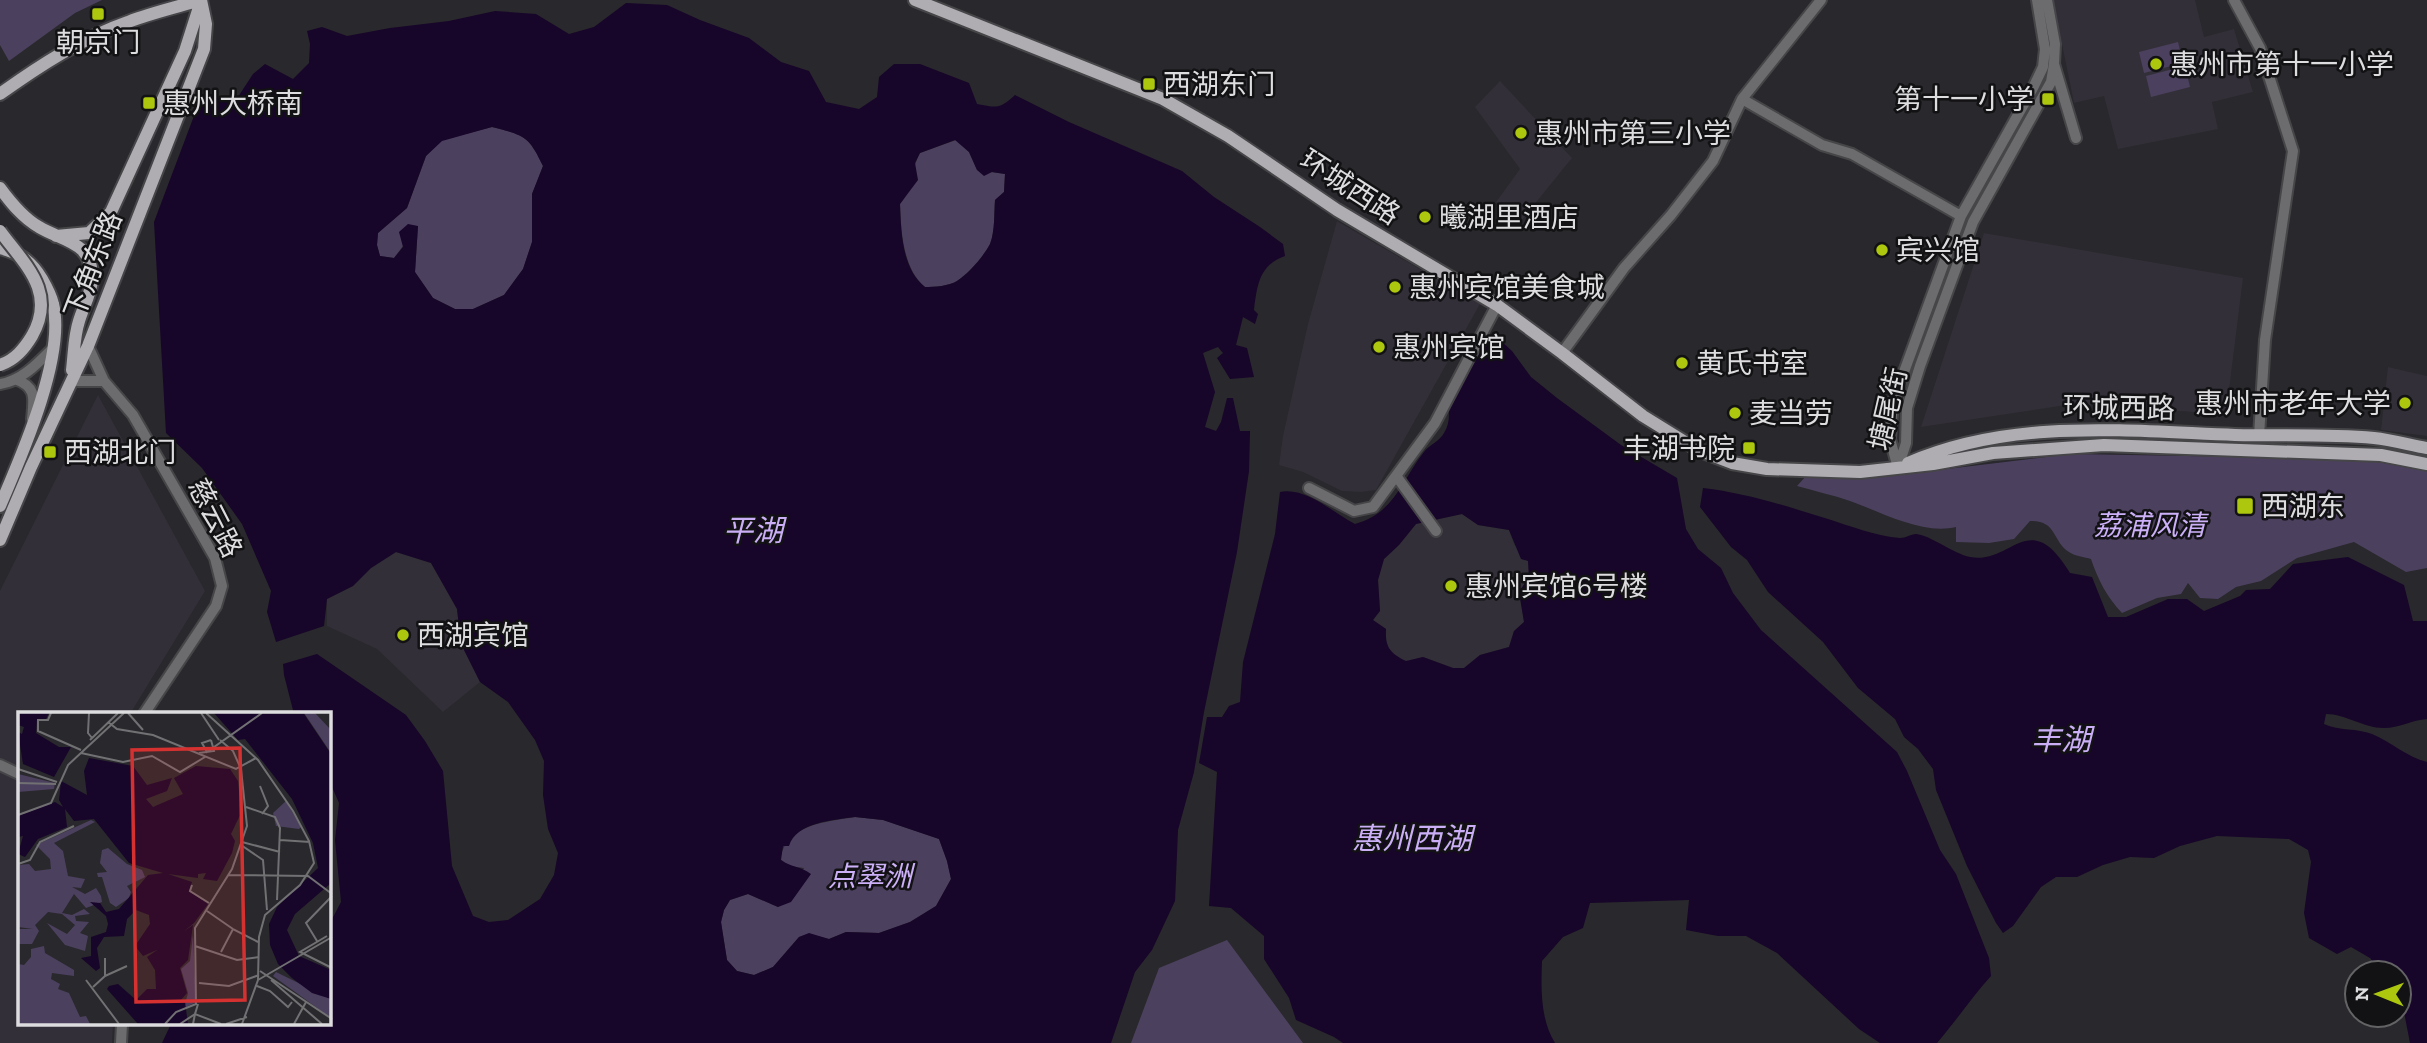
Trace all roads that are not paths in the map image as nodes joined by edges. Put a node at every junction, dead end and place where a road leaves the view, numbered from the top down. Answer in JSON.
{"nodes":[{"id":1,"x":201,"y":0,"type":"edge"},
{"id":2,"x":915,"y":0,"type":"edge"},
{"id":3,"x":1821,"y":0,"type":"edge"},
{"id":4,"x":2037,"y":0,"type":"edge"},
{"id":5,"x":2047,"y":0,"type":"edge"},
{"id":6,"x":2234,"y":0,"type":"edge"},
{"id":7,"x":2054,"y":64,"type":"junction"},
{"id":8,"x":0,"y":94,"type":"edge"},
{"id":9,"x":1742,"y":99,"type":"junction"},
{"id":10,"x":2076,"y":138,"type":"dead end"},
{"id":11,"x":1,"y":190,"type":"edge"},
{"id":12,"x":1961,"y":216,"type":"junction"},
{"id":13,"x":0,"y":231,"type":"edge"},
{"id":14,"x":56,"y":236,"type":"junction"},
{"id":15,"x":0,"y":248,"type":"edge"},
{"id":16,"x":1496,"y":306,"type":"junction"},
{"id":17,"x":88,"y":346,"type":"junction"},
{"id":18,"x":54,"y":347,"type":"junction"},
{"id":19,"x":1562,"y":353,"type":"junction"},
{"id":20,"x":0,"y":365,"type":"edge"},
{"id":21,"x":15,"y":379,"type":"junction"},
{"id":22,"x":71,"y":381,"type":"junction"},
{"id":23,"x":104,"y":381,"type":"junction"},
{"id":24,"x":0,"y":384,"type":"edge"},
{"id":25,"x":32,"y":433,"type":"junction"},
{"id":26,"x":2259,"y":436,"type":"junction"},
{"id":27,"x":2427,"y":448,"type":"edge"},
{"id":28,"x":2427,"y":464,"type":"edge"},
{"id":29,"x":1898,"y":468,"type":"junction"},
{"id":30,"x":1397,"y":477,"type":"junction"},
{"id":31,"x":1310,"y":488,"type":"dead end"},
{"id":32,"x":0,"y":506,"type":"edge"},
{"id":33,"x":1436,"y":531,"type":"dead end"},
{"id":34,"x":0,"y":540,"type":"edge"},
{"id":35,"x":145,"y":712,"type":"edge"},
{"id":36,"x":0,"y":765,"type":"edge"},
{"id":37,"x":18,"y":774,"type":"edge"}],
"edges":[{"from":1,"to":8,"type":"main road"},
{"from":1,"to":14,"type":"main road"},
{"from":1,"to":17,"type":"main road","name":"下角东路"},
{"from":2,"to":16,"type":"main road","name":"环城西路"},
{"from":3,"to":9,"type":"street"},
{"from":4,"to":12,"type":"street","name":"塘尾街"},
{"from":5,"to":7,"type":"street"},
{"from":6,"to":26,"type":"street"},
{"from":7,"to":10,"type":"street"},
{"from":7,"to":29,"type":"street","name":"塘尾街"},
{"from":9,"to":12,"type":"street"},
{"from":9,"to":19,"type":"street"},
{"from":11,"to":14,"type":"main road"},
{"from":12,"to":29,"type":"street","name":"塘尾街"},
{"from":13,"to":20,"type":"main road","bridge":true},
{"from":14,"to":22,"type":"main road"},
{"from":15,"to":18,"type":"main road"},
{"from":16,"to":19,"type":"main road","name":"环城西路"},
{"from":16,"to":30,"type":"street"},
{"from":17,"to":22,"type":"main road","name":"下角东路"},
{"from":17,"to":23,"type":"street","name":"慈云路"},
{"from":18,"to":21,"type":"street"},
{"from":18,"to":25,"type":"main road"},
{"from":19,"to":29,"type":"main road","name":"环城西路"},
{"from":21,"to":24,"type":"street"},
{"from":21,"to":25,"type":"street"},
{"from":22,"to":23,"type":"street"},
{"from":22,"to":34,"type":"main road","name":"下角东路"},
{"from":23,"to":35,"type":"street","name":"慈云路"},
{"from":25,"to":32,"type":"main road"},
{"from":26,"to":27,"type":"main road","name":"环城西路"},
{"from":26,"to":29,"type":"main road","name":"环城西路"},
{"from":28,"to":29,"type":"main road","name":"环城西路"},
{"from":30,"to":31,"type":"street"},
{"from":30,"to":33,"type":"street"},
{"from":36,"to":37,"type":"street"}]}
